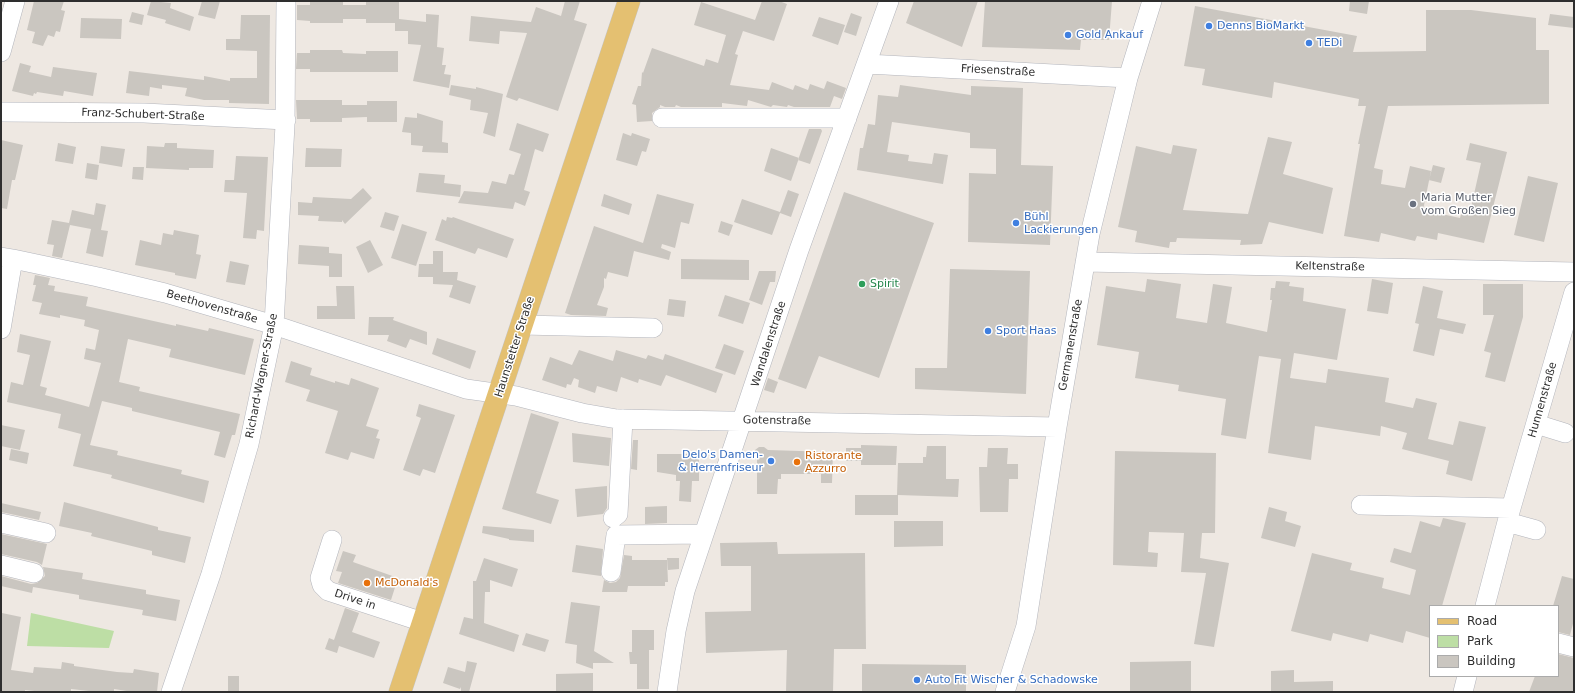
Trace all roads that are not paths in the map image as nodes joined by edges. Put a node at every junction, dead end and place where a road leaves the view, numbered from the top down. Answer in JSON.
{"nodes":[{"id":1,"x":15,"y":1,"type":"edge"},
{"id":2,"x":286,"y":1,"type":"edge"},
{"id":3,"x":629,"y":1,"type":"edge"},
{"id":4,"x":889,"y":1,"type":"edge"},
{"id":5,"x":1152,"y":1,"type":"edge"},
{"id":6,"x":1,"y":52,"type":"edge"},
{"id":7,"x":867,"y":64,"type":"junction"},
{"id":8,"x":1128,"y":78,"type":"junction"},
{"id":9,"x":1,"y":112,"type":"edge"},
{"id":10,"x":662,"y":118,"type":"dead end"},
{"id":11,"x":847,"y":118,"type":"junction"},
{"id":12,"x":286,"y":120,"type":"junction"},
{"id":13,"x":7,"y":258,"type":"edge"},
{"id":14,"x":1085,"y":262,"type":"junction"},
{"id":15,"x":1574,"y":272,"type":"edge"},
{"id":16,"x":1574,"y":292,"type":"edge"},
{"id":17,"x":522,"y":324,"type":"junction"},
{"id":18,"x":274,"y":325,"type":"junction"},
{"id":19,"x":653,"y":328,"type":"dead end"},
{"id":20,"x":1,"y":329,"type":"edge"},
{"id":21,"x":499,"y":394,"type":"junction"},
{"id":22,"x":623,"y":420,"type":"junction"},
{"id":23,"x":743,"y":420,"type":"junction"},
{"id":24,"x":1536,"y":424,"type":"junction"},
{"id":25,"x":1057,"y":427,"type":"junction"},
{"id":26,"x":1564,"y":433,"type":"dead end"},
{"id":27,"x":1361,"y":504,"type":"dead end"},
{"id":28,"x":1509,"y":515,"type":"junction"},
{"id":29,"x":613,"y":518,"type":"dead end"},
{"id":30,"x":1,"y":523,"type":"edge"},
{"id":31,"x":1536,"y":530,"type":"dead end"},
{"id":32,"x":46,"y":533,"type":"dead end"},
{"id":33,"x":704,"y":534,"type":"junction"},
{"id":34,"x":332,"y":540,"type":"dead end"},
{"id":35,"x":1,"y":565,"type":"edge"},
{"id":36,"x":611,"y":572,"type":"dead end"},
{"id":37,"x":34,"y":573,"type":"dead end"},
{"id":38,"x":1485,"y":605,"type":"edge"},
{"id":39,"x":423,"y":622,"type":"junction"},
{"id":40,"x":1559,"y":643,"type":"edge"},
{"id":41,"x":1574,"y":646,"type":"edge"},
{"id":42,"x":1467,"y":677,"type":"edge"},
{"id":43,"x":172,"y":692,"type":"edge"},
{"id":44,"x":400,"y":692,"type":"edge"},
{"id":45,"x":667,"y":692,"type":"edge"},
{"id":46,"x":1005,"y":692,"type":"edge"},
{"id":47,"x":1463,"y":692,"type":"edge"}],
"edges":[{"from":1,"to":6,"type":"street"},
{"from":2,"to":12,"type":"street","name":"Richard-Wagner-Straße"},
{"from":3,"to":17,"type":"main road","name":"Haunstetter Straße"},
{"from":4,"to":7,"type":"street","name":"Wandalenstraße"},
{"from":5,"to":8,"type":"street","name":"Germanenstraße"},
{"from":7,"to":8,"type":"street","name":"Friesenstraße"},
{"from":7,"to":11,"type":"street","name":"Wandalenstraße"},
{"from":8,"to":14,"type":"street","name":"Germanenstraße"},
{"from":9,"to":12,"type":"street","name":"Franz-Schubert-Straße"},
{"from":10,"to":11,"type":"street"},
{"from":11,"to":23,"type":"street","name":"Wandalenstraße"},
{"from":12,"to":18,"type":"street","name":"Richard-Wagner-Straße"},
{"from":13,"to":18,"type":"street","name":"Beethovenstraße"},
{"from":13,"to":20,"type":"street"},
{"from":14,"to":15,"type":"street","name":"Keltenstraße"},
{"from":14,"to":25,"type":"street","name":"Germanenstraße"},
{"from":16,"to":24,"type":"street","name":"Hunnenstraße"},
{"from":17,"to":19,"type":"street"},
{"from":17,"to":21,"type":"main road","name":"Haunstetter Straße"},
{"from":18,"to":21,"type":"street","name":"Beethovenstraße"},
{"from":18,"to":43,"type":"street","name":"Richard-Wagner-Straße"},
{"from":21,"to":22,"type":"street","name":"Gotenstraße"},
{"from":21,"to":39,"type":"main road","name":"Haunstetter Straße"},
{"from":22,"to":23,"type":"street","name":"Gotenstraße"},
{"from":22,"to":29,"type":"street"},
{"from":23,"to":25,"type":"street","name":"Gotenstraße"},
{"from":23,"to":33,"type":"street","name":"Wandalenstraße"},
{"from":24,"to":26,"type":"street"},
{"from":24,"to":28,"type":"street","name":"Hunnenstraße"},
{"from":25,"to":46,"type":"street","name":"Germanenstraße"},
{"from":27,"to":28,"type":"street"},
{"from":28,"to":31,"type":"street"},
{"from":28,"to":38,"type":"street","name":"Hunnenstraße"},
{"from":30,"to":32,"type":"street"},
{"from":33,"to":36,"type":"street"},
{"from":33,"to":45,"type":"street","name":"Wandalenstraße"},
{"from":34,"to":39,"type":"street","name":"Drive in"},
{"from":35,"to":37,"type":"street"},
{"from":39,"to":44,"type":"main road","name":"Haunstetter Straße"},
{"from":40,"to":41,"type":"street"},
{"from":42,"to":47,"type":"street"}]}
